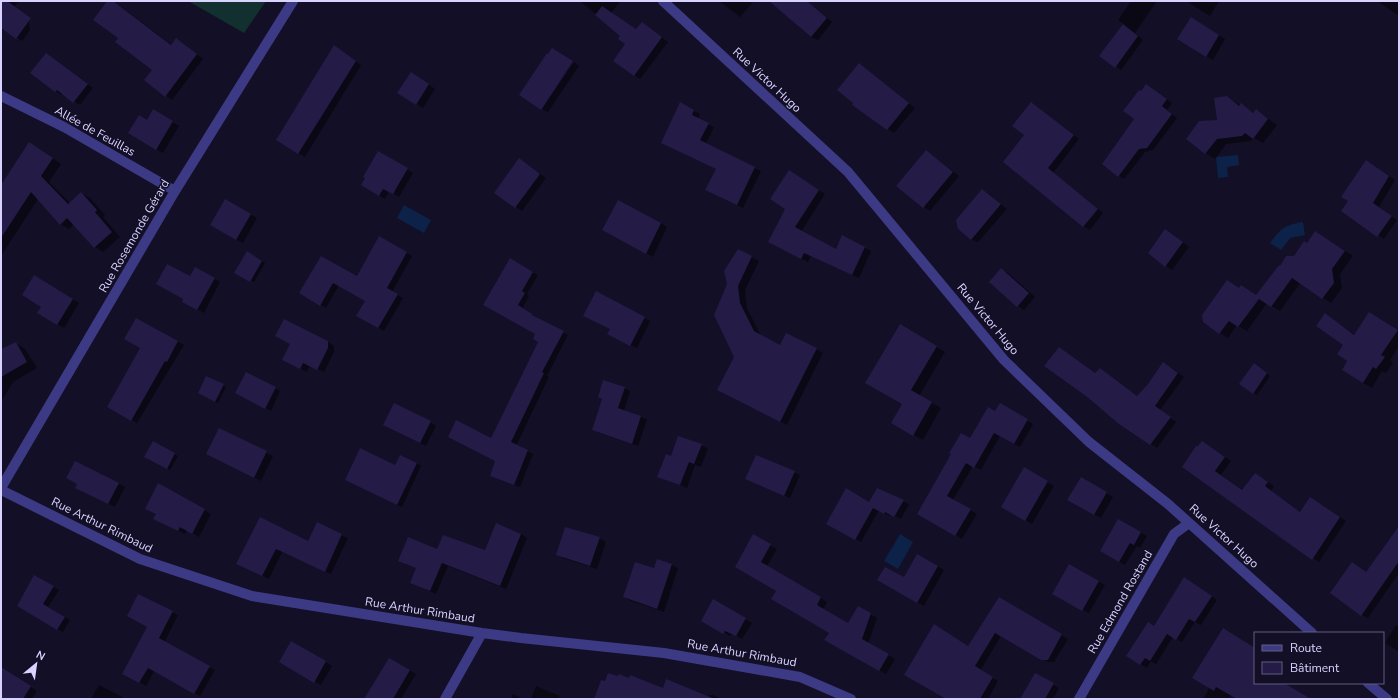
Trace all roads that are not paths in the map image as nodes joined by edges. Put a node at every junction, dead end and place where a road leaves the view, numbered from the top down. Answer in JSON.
{"nodes":[{"id":1,"x":293,"y":1,"type":"edge"},
{"id":2,"x":663,"y":1,"type":"edge"},
{"id":3,"x":1,"y":96,"type":"edge"},
{"id":4,"x":175,"y":191,"type":"junction"},
{"id":5,"x":1,"y":489,"type":"edge"},
{"id":6,"x":1189,"y":523,"type":"junction"},
{"id":7,"x":1311,"y":632,"type":"edge"},
{"id":8,"x":482,"y":633,"type":"junction"},
{"id":9,"x":1369,"y":684,"type":"edge"},
{"id":10,"x":445,"y":699,"type":"edge"},
{"id":11,"x":852,"y":699,"type":"edge"},
{"id":12,"x":1079,"y":699,"type":"edge"},
{"id":13,"x":1387,"y":699,"type":"edge"}],
"edges":[{"from":1,"to":4,"type":"street","name":"Rue Rosemonde Gérard"},
{"from":2,"to":6,"type":"street","name":"Rue Victor Hugo"},
{"from":3,"to":4,"type":"street","name":"Allée de Feuillas"},
{"from":4,"to":5,"type":"street","name":"Rue Rosemonde Gérard"},
{"from":5,"to":8,"type":"street","name":"Rue Arthur Rimbaud"},
{"from":6,"to":7,"type":"street","name":"Rue Victor Hugo"},
{"from":6,"to":12,"type":"street","name":"Rue Edmond Rostand"},
{"from":8,"to":10,"type":"street"},
{"from":8,"to":11,"type":"street","name":"Rue Arthur Rimbaud"},
{"from":9,"to":13,"type":"street"}]}
